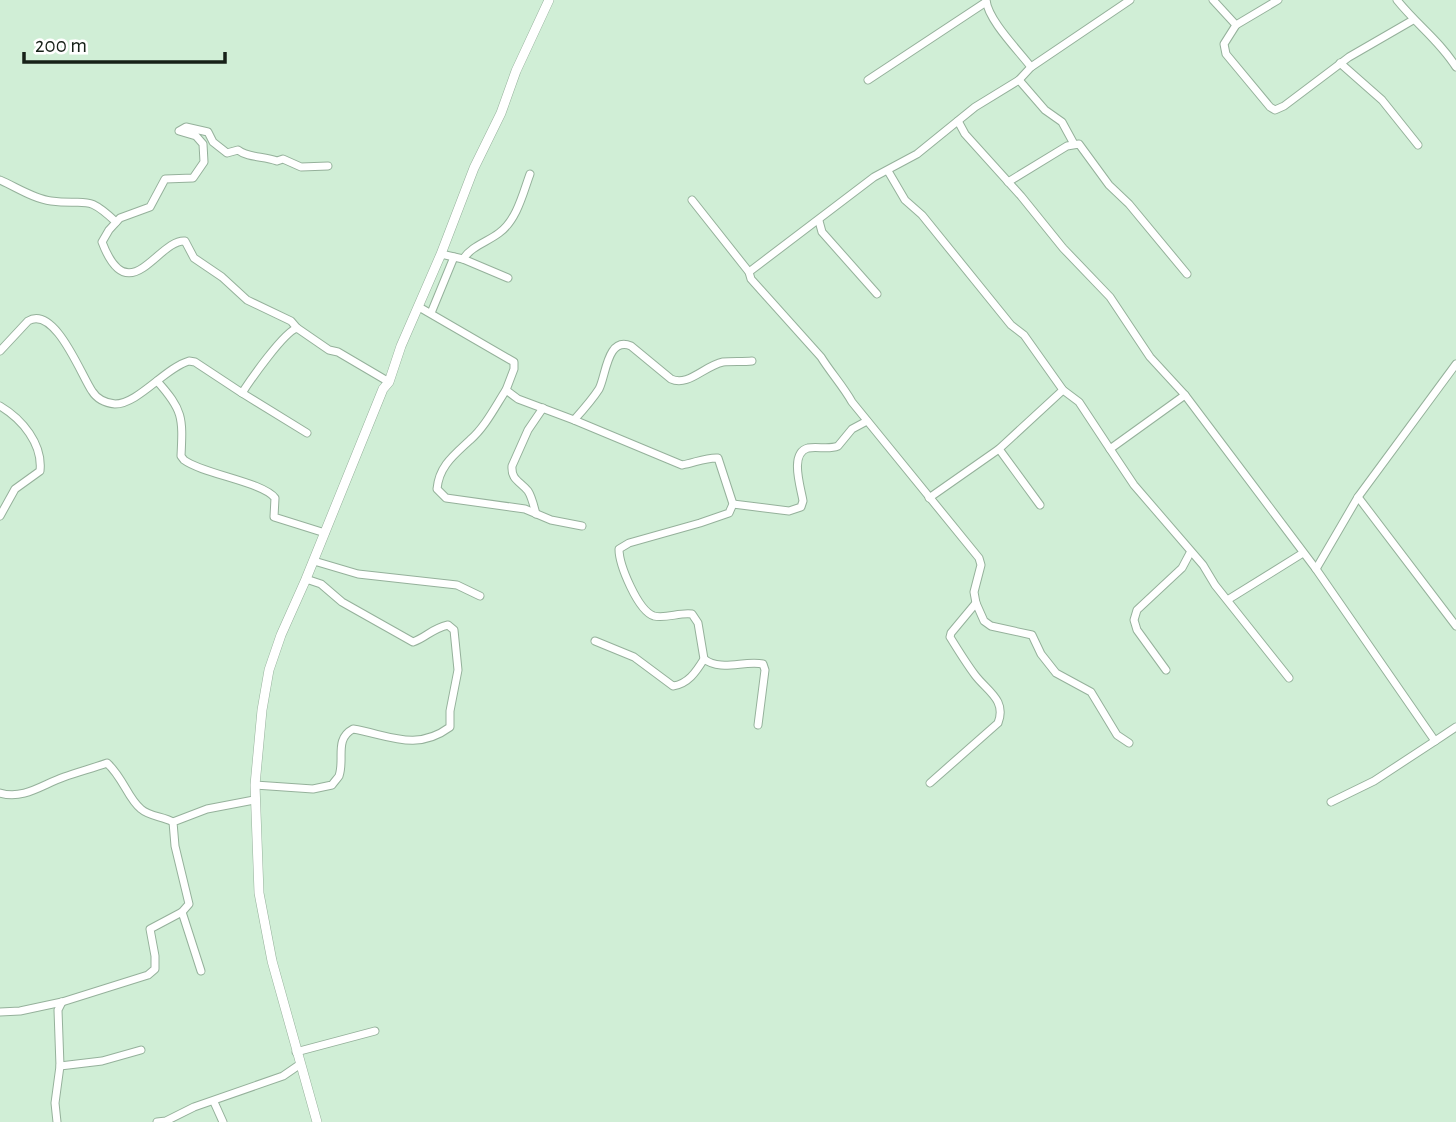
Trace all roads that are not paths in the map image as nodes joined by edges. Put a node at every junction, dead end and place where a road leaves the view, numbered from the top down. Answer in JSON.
{"nodes":[{"id":1,"x":549,"y":0,"type":"edge"},
{"id":2,"x":1130,"y":0,"type":"edge"},
{"id":3,"x":1213,"y":0,"type":"edge"},
{"id":4,"x":1278,"y":0,"type":"edge"},
{"id":5,"x":1397,"y":0,"type":"edge"},
{"id":6,"x":986,"y":1,"type":"edge"},
{"id":7,"x":1413,"y":20,"type":"junction"},
{"id":8,"x":1236,"y":25,"type":"junction"},
{"id":9,"x":1340,"y":63,"type":"junction"},
{"id":10,"x":1031,"y":67,"type":"junction"},
{"id":11,"x":1456,"y":67,"type":"edge"},
{"id":12,"x":868,"y":80,"type":"dead end"},
{"id":13,"x":1020,"y":80,"type":"junction"},
{"id":14,"x":958,"y":121,"type":"junction"},
{"id":15,"x":1074,"y":144,"type":"junction"},
{"id":16,"x":1418,"y":145,"type":"dead end"},
{"id":17,"x":328,"y":166,"type":"dead end"},
{"id":18,"x":888,"y":171,"type":"junction"},
{"id":19,"x":530,"y":174,"type":"dead end"},
{"id":20,"x":0,"y":180,"type":"edge"},
{"id":21,"x":1008,"y":182,"type":"junction"},
{"id":22,"x":692,"y":200,"type":"dead end"},
{"id":23,"x":819,"y":221,"type":"junction"},
{"id":24,"x":116,"y":222,"type":"junction"},
{"id":25,"x":441,"y":254,"type":"junction"},
{"id":26,"x":459,"y":258,"type":"junction"},
{"id":27,"x":749,"y":272,"type":"junction"},
{"id":28,"x":1187,"y":274,"type":"dead end"},
{"id":29,"x":508,"y":278,"type":"dead end"},
{"id":30,"x":877,"y":294,"type":"dead end"},
{"id":31,"x":419,"y":307,"type":"junction"},
{"id":32,"x":431,"y":313,"type":"junction"},
{"id":33,"x":298,"y":328,"type":"junction"},
{"id":34,"x":0,"y":351,"type":"edge"},
{"id":35,"x":752,"y":361,"type":"dead end"},
{"id":36,"x":1456,"y":364,"type":"edge"},
{"id":37,"x":156,"y":381,"type":"junction"},
{"id":38,"x":389,"y":382,"type":"junction"},
{"id":39,"x":506,"y":390,"type":"junction"},
{"id":40,"x":1063,"y":390,"type":"junction"},
{"id":41,"x":242,"y":393,"type":"junction"},
{"id":42,"x":1185,"y":395,"type":"junction"},
{"id":43,"x":0,"y":406,"type":"edge"},
{"id":44,"x":543,"y":408,"type":"junction"},
{"id":45,"x":574,"y":420,"type":"junction"},
{"id":46,"x":867,"y":421,"type":"junction"},
{"id":47,"x":307,"y":433,"type":"dead end"},
{"id":48,"x":999,"y":449,"type":"junction"},
{"id":49,"x":1110,"y":449,"type":"junction"},
{"id":50,"x":1358,"y":497,"type":"junction"},
{"id":51,"x":929,"y":498,"type":"junction"},
{"id":52,"x":733,"y":504,"type":"junction"},
{"id":53,"x":1040,"y":505,"type":"dead end"},
{"id":54,"x":536,"y":514,"type":"junction"},
{"id":55,"x":0,"y":516,"type":"edge"},
{"id":56,"x":582,"y":526,"type":"dead end"},
{"id":57,"x":325,"y":533,"type":"junction"},
{"id":58,"x":1190,"y":553,"type":"junction"},
{"id":59,"x":1303,"y":553,"type":"junction"},
{"id":60,"x":314,"y":561,"type":"junction"},
{"id":61,"x":1316,"y":569,"type":"junction"},
{"id":62,"x":306,"y":579,"type":"junction"},
{"id":63,"x":480,"y":596,"type":"dead end"},
{"id":64,"x":1229,"y":599,"type":"junction"},
{"id":65,"x":976,"y":603,"type":"junction"},
{"id":66,"x":1456,"y":626,"type":"edge"},
{"id":67,"x":595,"y":641,"type":"dead end"},
{"id":68,"x":704,"y":659,"type":"junction"},
{"id":69,"x":1166,"y":670,"type":"dead end"},
{"id":70,"x":1289,"y":678,"type":"dead end"},
{"id":71,"x":758,"y":725,"type":"dead end"},
{"id":72,"x":1456,"y":727,"type":"edge"},
{"id":73,"x":1435,"y":741,"type":"junction"},
{"id":74,"x":1129,"y":743,"type":"dead end"},
{"id":75,"x":930,"y":783,"type":"dead end"},
{"id":76,"x":255,"y":785,"type":"junction"},
{"id":77,"x":0,"y":795,"type":"edge"},
{"id":78,"x":254,"y":800,"type":"junction"},
{"id":79,"x":1331,"y":802,"type":"dead end"},
{"id":80,"x":173,"y":822,"type":"junction"},
{"id":81,"x":182,"y":912,"type":"junction"},
{"id":82,"x":201,"y":971,"type":"dead end"},
{"id":83,"x":62,"y":1002,"type":"junction"},
{"id":84,"x":0,"y":1012,"type":"edge"},
{"id":85,"x":375,"y":1031,"type":"dead end"},
{"id":86,"x":141,"y":1049,"type":"dead end"},
{"id":87,"x":296,"y":1052,"type":"junction"},
{"id":88,"x":299,"y":1065,"type":"junction"},
{"id":89,"x":60,"y":1066,"type":"junction"},
{"id":90,"x":214,"y":1102,"type":"junction"},
{"id":91,"x":57,"y":1122,"type":"edge"},
{"id":92,"x":158,"y":1122,"type":"edge"},
{"id":93,"x":223,"y":1122,"type":"edge"},
{"id":94,"x":317,"y":1122,"type":"edge"}],
"edges":[{"from":1,"to":25,"type":"street"},
{"from":2,"to":10,"type":"street"},
{"from":3,"to":8,"type":"street"},
{"from":4,"to":8,"type":"street"},
{"from":5,"to":7,"type":"street"},
{"from":6,"to":10,"type":"street"},
{"from":6,"to":12,"type":"street"},
{"from":7,"to":9,"type":"street"},
{"from":7,"to":11,"type":"street"},
{"from":8,"to":9,"type":"street"},
{"from":9,"to":16,"type":"street"},
{"from":10,"to":13,"type":"street"},
{"from":13,"to":14,"type":"street"},
{"from":13,"to":15,"type":"street"},
{"from":14,"to":18,"type":"street"},
{"from":14,"to":21,"type":"street"},
{"from":15,"to":21,"type":"street"},
{"from":15,"to":28,"type":"street"},
{"from":17,"to":24,"type":"street"},
{"from":18,"to":23,"type":"street"},
{"from":18,"to":40,"type":"street"},
{"from":19,"to":26,"type":"street"},
{"from":20,"to":24,"type":"street"},
{"from":21,"to":42,"type":"street"},
{"from":22,"to":27,"type":"street"},
{"from":23,"to":27,"type":"street"},
{"from":23,"to":30,"type":"street"},
{"from":24,"to":33,"type":"street"},
{"from":25,"to":26,"type":"street"},
{"from":25,"to":31,"type":"street"},
{"from":26,"to":29,"type":"street"},
{"from":26,"to":32,"type":"street"},
{"from":27,"to":46,"type":"street"},
{"from":31,"to":32,"type":"street"},
{"from":31,"to":38,"type":"street"},
{"from":32,"to":39,"type":"street"},
{"from":33,"to":38,"type":"street"},
{"from":33,"to":41,"type":"street"},
{"from":34,"to":37,"type":"street"},
{"from":35,"to":45,"type":"street"},
{"from":36,"to":50,"type":"street"},
{"from":37,"to":41,"type":"street"},
{"from":37,"to":57,"type":"street"},
{"from":38,"to":57,"type":"street"},
{"from":39,"to":44,"type":"street"},
{"from":39,"to":54,"type":"street"},
{"from":40,"to":48,"type":"street"},
{"from":40,"to":49,"type":"street"},
{"from":41,"to":47,"type":"street"},
{"from":42,"to":49,"type":"street"},
{"from":42,"to":59,"type":"street"},
{"from":43,"to":55,"type":"street"},
{"from":44,"to":45,"type":"street"},
{"from":44,"to":54,"type":"street"},
{"from":45,"to":52,"type":"street"},
{"from":46,"to":51,"type":"street"},
{"from":46,"to":52,"type":"street"},
{"from":48,"to":51,"type":"street"},
{"from":48,"to":53,"type":"street"},
{"from":49,"to":58,"type":"street"},
{"from":50,"to":61,"type":"street"},
{"from":50,"to":66,"type":"street"},
{"from":51,"to":65,"type":"street"},
{"from":52,"to":68,"type":"street"},
{"from":54,"to":56,"type":"street"},
{"from":57,"to":60,"type":"street"},
{"from":58,"to":64,"type":"street"},
{"from":58,"to":69,"type":"street"},
{"from":59,"to":61,"type":"street"},
{"from":59,"to":64,"type":"street"},
{"from":60,"to":62,"type":"street"},
{"from":60,"to":63,"type":"street"},
{"from":61,"to":73,"type":"street"},
{"from":62,"to":76,"type":"street"},
{"from":62,"to":76,"type":"street"},
{"from":64,"to":70,"type":"street"},
{"from":65,"to":74,"type":"street"},
{"from":65,"to":75,"type":"street"},
{"from":67,"to":68,"type":"street"},
{"from":68,"to":71,"type":"street"},
{"from":72,"to":73,"type":"street"},
{"from":73,"to":79,"type":"street"},
{"from":76,"to":78,"type":"street"},
{"from":77,"to":80,"type":"street"},
{"from":78,"to":80,"type":"street"},
{"from":78,"to":87,"type":"street"},
{"from":80,"to":81,"type":"street"},
{"from":81,"to":82,"type":"street"},
{"from":81,"to":83,"type":"street"},
{"from":83,"to":84,"type":"street"},
{"from":83,"to":89,"type":"street"},
{"from":85,"to":87,"type":"street"},
{"from":86,"to":89,"type":"street"},
{"from":87,"to":88,"type":"street"},
{"from":88,"to":90,"type":"street"},
{"from":88,"to":94,"type":"street"},
{"from":89,"to":91,"type":"street"},
{"from":90,"to":92,"type":"street"},
{"from":90,"to":93,"type":"street"}]}
